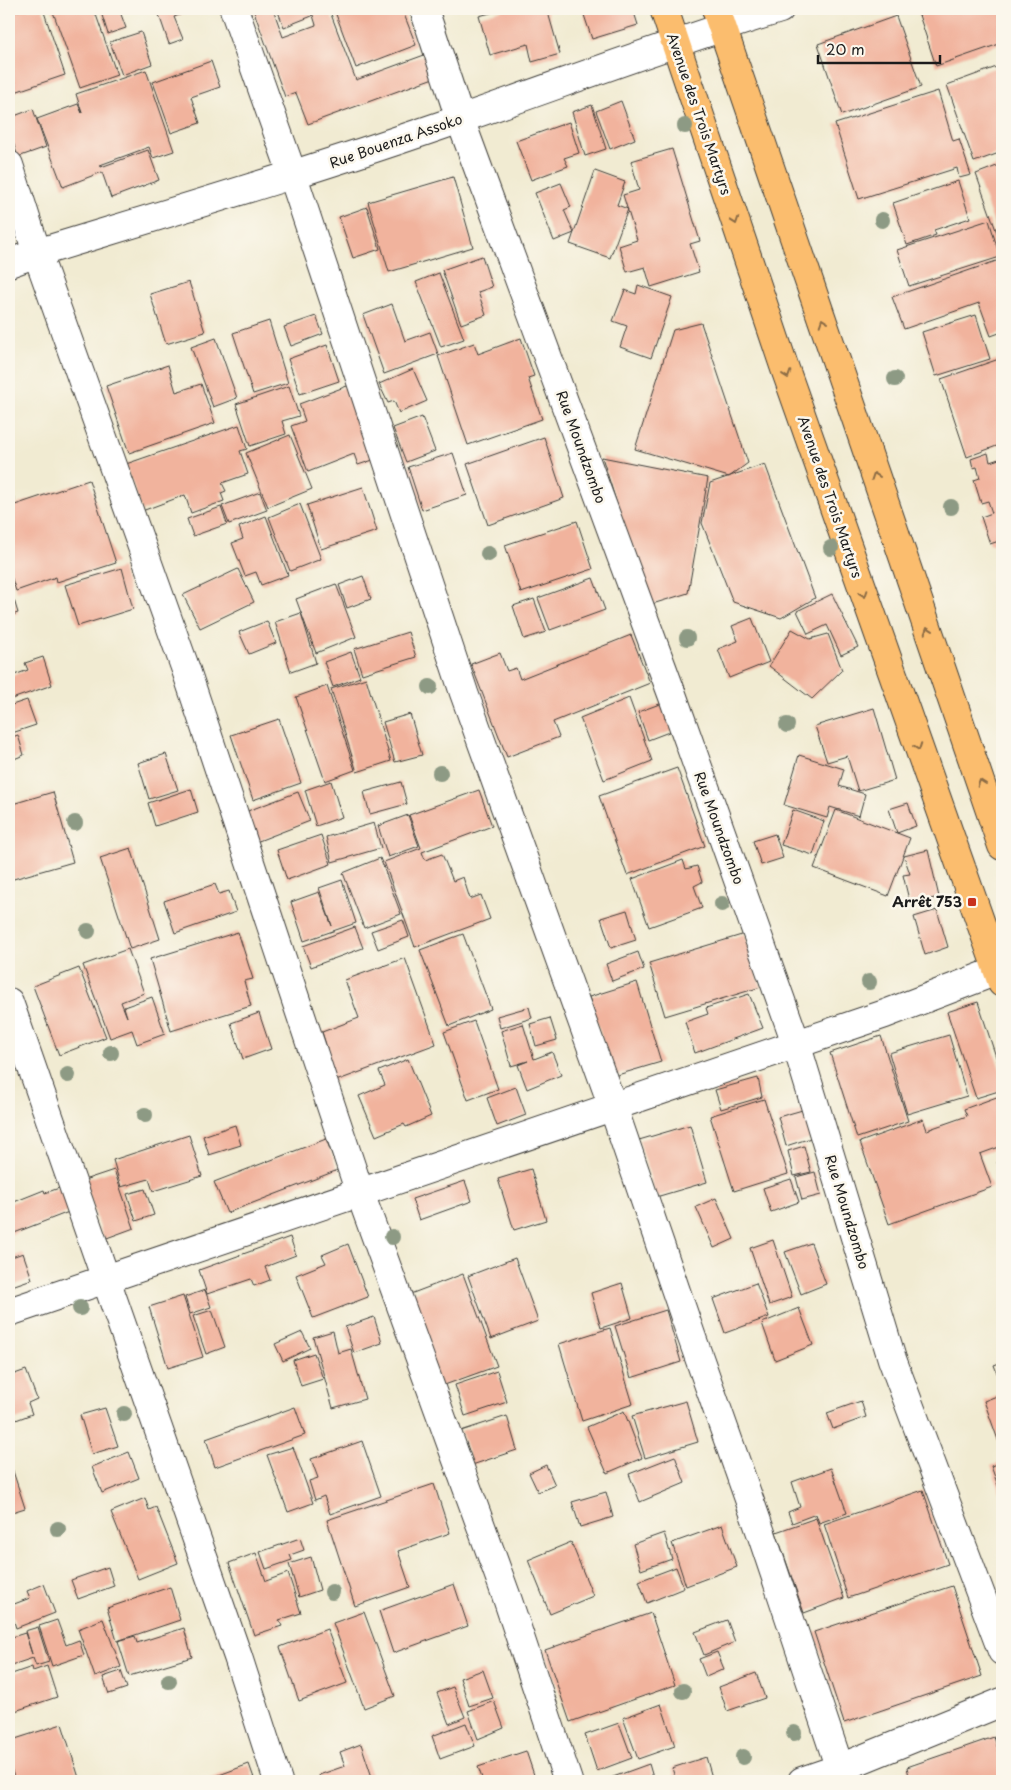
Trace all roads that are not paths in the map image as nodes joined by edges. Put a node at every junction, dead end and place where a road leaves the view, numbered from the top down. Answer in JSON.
{"nodes":[{"id":1,"x":234,"y":9,"type":"edge"},
{"id":2,"x":424,"y":9,"type":"edge"},
{"id":3,"x":664,"y":9,"type":"edge"},
{"id":4,"x":780,"y":9,"type":"edge"},
{"id":5,"x":719,"y":18,"type":"edge"},
{"id":6,"x":675,"y":42,"type":"junction"},
{"id":7,"x":460,"y":119,"type":"junction"},
{"id":8,"x":9,"y":165,"type":"edge"},
{"id":9,"x":292,"y":176,"type":"junction"},
{"id":10,"x":37,"y":253,"type":"junction"},
{"id":11,"x":9,"y":263,"type":"edge"},
{"id":12,"x":1002,"y":846,"type":"edge"},
{"id":13,"x":1001,"y":975,"type":"edge"},
{"id":14,"x":9,"y":1002,"type":"edge"},
{"id":15,"x":796,"y":1043,"type":"junction"},
{"id":16,"x":613,"y":1107,"type":"junction"},
{"id":17,"x":360,"y":1193,"type":"junction"},
{"id":18,"x":106,"y":1278,"type":"junction"},
{"id":19,"x":9,"y":1312,"type":"edge"},
{"id":20,"x":1002,"y":1651,"type":"edge"},
{"id":21,"x":1002,"y":1702,"type":"edge"},
{"id":22,"x":842,"y":1775,"type":"edge"},
{"id":23,"x":278,"y":1781,"type":"edge"},
{"id":24,"x":568,"y":1781,"type":"edge"},
{"id":25,"x":802,"y":1781,"type":"edge"}],
"edges":[{"from":1,"to":9,"type":"street"},
{"from":2,"to":7,"type":"street","name":"Rue Moundzombo"},
{"from":3,"to":6,"type":"main road","name":"Avenue des Trois Martyrs"},
{"from":4,"to":5,"type":"street","name":"Rue Bouenza Assoko"},
{"from":5,"to":6,"type":"street","name":"Rue Bouenza Assoko"},
{"from":12,"to":5,"type":"main road","one_way":true},
{"from":6,"to":7,"type":"street","name":"Rue Bouenza Assoko"},
{"from":6,"to":13,"type":"main road","name":"Avenue des Trois Martyrs","one_way":true},
{"from":7,"to":9,"type":"street","name":"Rue Bouenza Assoko"},
{"from":7,"to":15,"type":"street","name":"Rue Moundzombo"},
{"from":8,"to":10,"type":"street"},
{"from":9,"to":10,"type":"street","name":"Rue Bouenza Assoko"},
{"from":9,"to":16,"type":"street"},
{"from":10,"to":11,"type":"street","name":"Rue Bouenza Assoko"},
{"from":10,"to":17,"type":"street"},
{"from":13,"to":15,"type":"street"},
{"from":14,"to":18,"type":"street"},
{"from":15,"to":16,"type":"street"},
{"from":15,"to":20,"type":"street","name":"Rue Moundzombo"},
{"from":16,"to":17,"type":"street"},
{"from":16,"to":22,"type":"street"},
{"from":17,"to":18,"type":"street"},
{"from":17,"to":24,"type":"street"},
{"from":18,"to":19,"type":"street"},
{"from":18,"to":23,"type":"street"},
{"from":21,"to":22,"type":"street"},
{"from":22,"to":25,"type":"street"}]}
